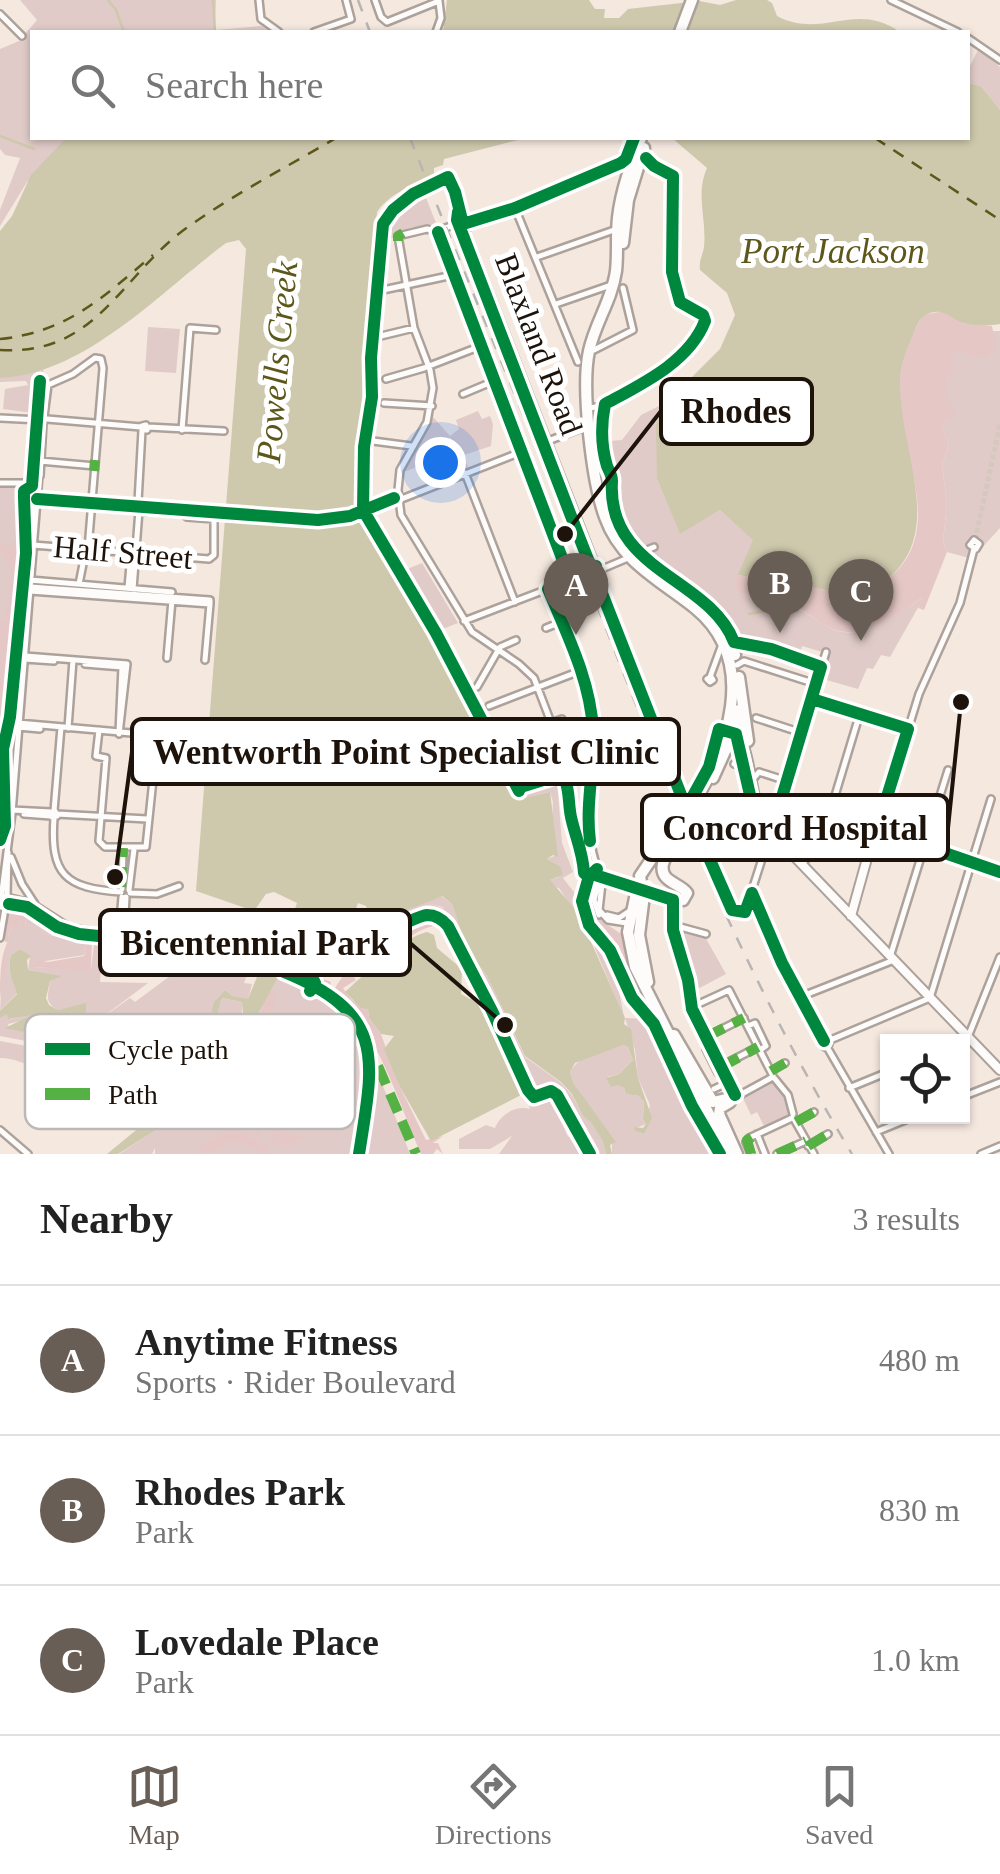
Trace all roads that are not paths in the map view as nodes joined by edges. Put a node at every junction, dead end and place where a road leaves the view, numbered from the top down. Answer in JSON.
{"nodes":[{"id":1,"x":260,"y":0,"type":"edge"},
{"id":2,"x":346,"y":0,"type":"edge"},
{"id":3,"x":374,"y":0,"type":"edge"},
{"id":4,"x":696,"y":0,"type":"edge"},
{"id":5,"x":891,"y":0,"type":"edge"},
{"id":6,"x":912,"y":0,"type":"edge"},
{"id":7,"x":439,"y":3,"type":"edge"},
{"id":8,"x":912,"y":8,"type":"junction"},
{"id":9,"x":1,"y":16,"type":"edge"},
{"id":10,"x":276,"y":30,"type":"edge"},
{"id":11,"x":320,"y":30,"type":"edge"},
{"id":12,"x":436,"y":30,"type":"edge"},
{"id":13,"x":685,"y":30,"type":"edge"},
{"id":14,"x":954,"y":30,"type":"edge"},
{"id":15,"x":22,"y":36,"type":"dead end"},
{"id":16,"x":970,"y":39,"type":"edge"},
{"id":17,"x":1000,"y":60,"type":"edge"},
{"id":18,"x":643,"y":140,"type":"edge"},
{"id":19,"x":644,"y":140,"type":"edge"},
{"id":20,"x":642,"y":161,"type":"junction"},
{"id":21,"x":589,"y":177,"type":"dead end"},
{"id":22,"x":456,"y":192,"type":"dead end"},
{"id":23,"x":515,"y":208,"type":"junction"},
{"id":24,"x":463,"y":224,"type":"junction"},
{"id":25,"x":620,"y":228,"type":"junction"},
{"id":26,"x":438,"y":232,"type":"junction"},
{"id":27,"x":537,"y":256,"type":"junction"},
{"id":28,"x":453,"y":275,"type":"junction"},
{"id":29,"x":406,"y":285,"type":"junction"},
{"id":30,"x":619,"y":285,"type":"junction"},
{"id":31,"x":383,"y":290,"type":"dead end"},
{"id":32,"x":556,"y":304,"type":"junction"},
{"id":33,"x":414,"y":328,"type":"junction"},
{"id":34,"x":216,"y":330,"type":"dead end"},
{"id":35,"x":380,"y":336,"type":"dead end"},
{"id":36,"x":481,"y":346,"type":"junction"},
{"id":37,"x":592,"y":351,"type":"junction"},
{"id":38,"x":577,"y":358,"type":"joint"},
{"id":39,"x":429,"y":366,"type":"junction"},
{"id":40,"x":386,"y":379,"type":"dead end"},
{"id":41,"x":494,"y":382,"type":"junction"},
{"id":42,"x":463,"y":394,"type":"dead end"},
{"id":43,"x":384,"y":403,"type":"dead end"},
{"id":44,"x":432,"y":406,"type":"junction"},
{"id":45,"x":591,"y":408,"type":"junction"},
{"id":46,"x":0,"y":418,"type":"edge"},
{"id":47,"x":44,"y":420,"type":"junction"},
{"id":48,"x":98,"y":423,"type":"junction"},
{"id":49,"x":590,"y":425,"type":"junction"},
{"id":50,"x":144,"y":428,"type":"junction"},
{"id":51,"x":182,"y":430,"type":"junction"},
{"id":52,"x":224,"y":432,"type":"dead end"},
{"id":53,"x":373,"y":441,"type":"dead end"},
{"id":54,"x":548,"y":441,"type":"junction"},
{"id":55,"x":411,"y":446,"type":"junction"},
{"id":56,"x":522,"y":452,"type":"junction"},
{"id":57,"x":40,"y":461,"type":"junction"},
{"id":58,"x":92,"y":466,"type":"junction"},
{"id":59,"x":40,"y":474,"type":"junction"},
{"id":60,"x":465,"y":474,"type":"junction"},
{"id":61,"x":0,"y":483,"type":"edge"},
{"id":62,"x":37,"y":483,"type":"junction"},
{"id":63,"x":398,"y":500,"type":"junction"},
{"id":64,"x":37,"y":501,"type":"junction"},
{"id":65,"x":92,"y":505,"type":"junction"},
{"id":66,"x":138,"y":508,"type":"junction"},
{"id":67,"x":33,"y":545,"type":"junction"},
{"id":68,"x":654,"y":548,"type":"dead end"},
{"id":69,"x":87,"y":549,"type":"junction"},
{"id":70,"x":974,"y":549,"type":"tunnel mouth"},
{"id":71,"x":133,"y":553,"type":"junction"},
{"id":72,"x":633,"y":556,"type":"junction"},
{"id":73,"x":30,"y":586,"type":"junction"},
{"id":74,"x":548,"y":589,"type":"junction"},
{"id":75,"x":79,"y":590,"type":"junction"},
{"id":76,"x":131,"y":593,"type":"junction"},
{"id":77,"x":172,"y":597,"type":"junction"},
{"id":78,"x":514,"y":602,"type":"junction"},
{"id":79,"x":464,"y":621,"type":"junction"},
{"id":80,"x":561,"y":622,"type":"junction"},
{"id":81,"x":546,"y":628,"type":"dead end"},
{"id":82,"x":516,"y":640,"type":"dead end"},
{"id":83,"x":498,"y":650,"type":"junction"},
{"id":84,"x":729,"y":652,"type":"junction"},
{"id":85,"x":826,"y":652,"type":"dead end"},
{"id":86,"x":24,"y":657,"type":"junction"},
{"id":87,"x":168,"y":658,"type":"dead end"},
{"id":88,"x":206,"y":660,"type":"dead end"},
{"id":89,"x":73,"y":661,"type":"junction"},
{"id":90,"x":713,"y":666,"type":"junction"},
{"id":91,"x":580,"y":671,"type":"junction"},
{"id":92,"x":816,"y":684,"type":"junction"},
{"id":93,"x":540,"y":686,"type":"junction"},
{"id":94,"x":477,"y":687,"type":"dead end"},
{"id":95,"x":740,"y":689,"type":"junction"},
{"id":96,"x":812,"y":698,"type":"junction"},
{"id":97,"x":489,"y":706,"type":"dead end"},
{"id":98,"x":860,"y":713,"type":"junction"},
{"id":99,"x":756,"y":718,"type":"dead end"},
{"id":100,"x":562,"y":719,"type":"dead end"},
{"id":101,"x":550,"y":723,"type":"junction"},
{"id":102,"x":18,"y":725,"type":"junction"},
{"id":103,"x":732,"y":727,"type":"junction"},
{"id":104,"x":64,"y":729,"type":"junction"},
{"id":105,"x":908,"y":729,"type":"junction"},
{"id":106,"x":99,"y":732,"type":"junction"},
{"id":107,"x":119,"y":733,"type":"junction"},
{"id":108,"x":802,"y":733,"type":"junction"},
{"id":109,"x":504,"y":741,"type":"dead end"},
{"id":110,"x":729,"y":743,"type":"junction"},
{"id":111,"x":746,"y":744,"type":"junction"},
{"id":112,"x":734,"y":764,"type":"dead end"},
{"id":113,"x":591,"y":765,"type":"junction"},
{"id":114,"x":948,"y":770,"type":"dead end"},
{"id":115,"x":753,"y":772,"type":"junction"},
{"id":116,"x":787,"y":781,"type":"junction"},
{"id":117,"x":990,"y":799,"type":"dead end"},
{"id":118,"x":710,"y":810,"type":"dead end"},
{"id":119,"x":12,"y":811,"type":"junction"},
{"id":120,"x":691,"y":811,"type":"junction"},
{"id":121,"x":54,"y":814,"type":"junction"},
{"id":122,"x":101,"y":816,"type":"junction"},
{"id":123,"x":776,"y":817,"type":"dead end"},
{"id":124,"x":147,"y":820,"type":"junction"},
{"id":125,"x":756,"y":820,"type":"junction"},
{"id":126,"x":662,"y":822,"type":"dead end"},
{"id":127,"x":771,"y":831,"type":"junction"},
{"id":128,"x":672,"y":837,"type":"junction"},
{"id":129,"x":876,"y":839,"type":"junction"},
{"id":130,"x":924,"y":845,"type":"junction"},
{"id":131,"x":123,"y":848,"type":"junction"},
{"id":132,"x":8,"y":849,"type":"junction"},
{"id":133,"x":134,"y":849,"type":"junction"},
{"id":134,"x":803,"y":861,"type":"junction"},
{"id":135,"x":971,"y":861,"type":"junction"},
{"id":136,"x":1000,"y":872,"type":"edge"},
{"id":137,"x":600,"y":874,"type":"junction"},
{"id":138,"x":179,"y":886,"type":"dead end"},
{"id":139,"x":644,"y":889,"type":"junction"},
{"id":140,"x":601,"y":891,"type":"junction"},
{"id":141,"x":125,"y":893,"type":"junction"},
{"id":142,"x":752,"y":893,"type":"junction"},
{"id":143,"x":4,"y":896,"type":"edge"},
{"id":144,"x":673,"y":900,"type":"junction"},
{"id":145,"x":0,"y":908,"type":"edge"},
{"id":146,"x":38,"y":908,"type":"junction"},
{"id":147,"x":631,"y":909,"type":"junction"},
{"id":148,"x":746,"y":912,"type":"dead end"},
{"id":149,"x":851,"y":916,"type":"junction"},
{"id":150,"x":626,"y":925,"type":"junction"},
{"id":151,"x":673,"y":925,"type":"junction"},
{"id":152,"x":122,"y":933,"type":"junction"},
{"id":153,"x":706,"y":934,"type":"dead end"},
{"id":154,"x":0,"y":938,"type":"edge"},
{"id":155,"x":1000,"y":957,"type":"edge"},
{"id":156,"x":892,"y":958,"type":"junction"},
{"id":157,"x":997,"y":976,"type":"edge"},
{"id":158,"x":732,"y":982,"type":"dead end"},
{"id":159,"x":729,"y":990,"type":"junction"},
{"id":160,"x":652,"y":992,"type":"junction"},
{"id":161,"x":800,"y":997,"type":"junction"},
{"id":162,"x":930,"y":998,"type":"junction"},
{"id":163,"x":692,"y":1007,"type":"junction"},
{"id":164,"x":660,"y":1008,"type":"junction"},
{"id":165,"x":350,"y":1014,"type":"edge"},
{"id":166,"x":744,"y":1018,"type":"junction"},
{"id":167,"x":355,"y":1021,"type":"edge"},
{"id":168,"x":674,"y":1034,"type":"junction"},
{"id":169,"x":962,"y":1034,"type":"edge"},
{"id":170,"x":969,"y":1034,"type":"edge"},
{"id":171,"x":706,"y":1037,"type":"junction"},
{"id":172,"x":970,"y":1042,"type":"edge"},
{"id":173,"x":827,"y":1043,"type":"junction"},
{"id":174,"x":759,"y":1048,"type":"junction"},
{"id":175,"x":785,"y":1063,"type":"dead end"},
{"id":176,"x":722,"y":1068,"type":"junction"},
{"id":177,"x":1000,"y":1070,"type":"edge"},
{"id":178,"x":880,"y":1075,"type":"edge"},
{"id":179,"x":773,"y":1076,"type":"junction"},
{"id":180,"x":728,"y":1082,"type":"junction"},
{"id":181,"x":1000,"y":1082,"type":"edge"},
{"id":182,"x":849,"y":1088,"type":"junction"},
{"id":183,"x":714,"y":1090,"type":"dead end"},
{"id":184,"x":970,"y":1094,"type":"edge"},
{"id":185,"x":736,"y":1098,"type":"junction"},
{"id":186,"x":814,"y":1112,"type":"dead end"},
{"id":187,"x":794,"y":1118,"type":"junction"},
{"id":188,"x":895,"y":1124,"type":"edge"},
{"id":189,"x":0,"y":1130,"type":"edge"},
{"id":190,"x":876,"y":1132,"type":"junction"},
{"id":191,"x":758,"y":1134,"type":"junction"},
{"id":192,"x":828,"y":1134,"type":"dead end"},
{"id":193,"x":807,"y":1143,"type":"junction"},
{"id":194,"x":1000,"y":1146,"type":"edge"},
{"id":195,"x":28,"y":1154,"type":"edge"},
{"id":196,"x":359,"y":1154,"type":"edge"},
{"id":197,"x":734,"y":1154,"type":"edge"},
{"id":198,"x":750,"y":1154,"type":"edge"},
{"id":199,"x":765,"y":1154,"type":"edge"},
{"id":200,"x":777,"y":1154,"type":"edge"},
{"id":201,"x":814,"y":1154,"type":"edge"},
{"id":202,"x":889,"y":1154,"type":"edge"},
{"id":203,"x":980,"y":1154,"type":"edge"}],
"edges":[{"from":1,"to":10,"type":"street"},
{"from":2,"to":11,"type":"street"},
{"from":3,"to":7,"type":"street"},
{"from":4,"to":13,"type":"highway"},
{"from":5,"to":8,"type":"street"},
{"from":6,"to":8,"type":"street"},
{"from":7,"to":12,"type":"street"},
{"from":8,"to":14,"type":"street"},
{"from":9,"to":15,"type":"street"},
{"from":16,"to":17,"type":"street"},
{"from":18,"to":25,"type":"highway"},
{"from":19,"to":20,"type":"highway"},
{"from":20,"to":25,"type":"highway"},
{"from":20,"to":45,"type":"street"},
{"from":21,"to":23,"type":"street"},
{"from":22,"to":24,"type":"street","name":"Blaxland Road"},
{"from":23,"to":24,"type":"street"},
{"from":23,"to":27,"type":"street"},
{"from":24,"to":26,"type":"street"},
{"from":24,"to":54,"type":"street","name":"Blaxland Road"},
{"from":25,"to":27,"type":"street"},
{"from":25,"to":30,"type":"highway"},
{"from":26,"to":28,"type":"street"},
{"from":26,"to":29,"type":"street"},
{"from":27,"to":32,"type":"street"},
{"from":28,"to":29,"type":"street"},
{"from":28,"to":36,"type":"street"},
{"from":29,"to":31,"type":"street"},
{"from":29,"to":33,"type":"street"},
{"from":30,"to":32,"type":"street"},
{"from":30,"to":37,"type":"highway"},
{"from":30,"to":37,"type":"street"},
{"from":32,"to":38,"type":"street"},
{"from":33,"to":35,"type":"street"},
{"from":33,"to":39,"type":"street"},
{"from":34,"to":51,"type":"street"},
{"from":36,"to":39,"type":"street"},
{"from":36,"to":41,"type":"street"},
{"from":37,"to":38,"type":"highway"},
{"from":37,"to":45,"type":"highway"},
{"from":39,"to":40,"type":"street"},
{"from":39,"to":44,"type":"street"},
{"from":41,"to":42,"type":"street"},
{"from":41,"to":56,"type":"street"},
{"from":43,"to":44,"type":"street"},
{"from":44,"to":55,"type":"street"},
{"from":45,"to":49,"type":"highway"},
{"from":45,"to":72,"type":"highway"},
{"from":46,"to":47,"type":"street"},
{"from":47,"to":48,"type":"street"},
{"from":47,"to":48,"type":"street"},
{"from":47,"to":57,"type":"street"},
{"from":48,"to":50,"type":"street"},
{"from":48,"to":58,"type":"street"},
{"from":49,"to":54,"type":"street"},
{"from":49,"to":72,"type":"highway"},
{"from":50,"to":51,"type":"street"},
{"from":50,"to":66,"type":"street"},
{"from":51,"to":52,"type":"street"},
{"from":53,"to":55,"type":"street"},
{"from":54,"to":72,"type":"street","name":"Blaxland Road"},
{"from":55,"to":63,"type":"street"},
{"from":56,"to":60,"type":"street"},
{"from":56,"to":74,"type":"street"},
{"from":57,"to":58,"type":"street"},
{"from":57,"to":59,"type":"street"},
{"from":58,"to":65,"type":"street"},
{"from":59,"to":62,"type":"street"},
{"from":59,"to":64,"type":"street"},
{"from":60,"to":63,"type":"street"},
{"from":60,"to":78,"type":"street"},
{"from":61,"to":62,"type":"street"},
{"from":62,"to":64,"type":"street"},
{"from":63,"to":79,"type":"street"},
{"from":64,"to":65,"type":"street"},
{"from":64,"to":67,"type":"street"},
{"from":65,"to":66,"type":"street"},
{"from":65,"to":69,"type":"street"},
{"from":66,"to":71,"type":"street"},
{"from":66,"to":71,"type":"street","name":"Half Street"},
{"from":67,"to":69,"type":"street","name":"Half Street"},
{"from":67,"to":73,"type":"street"},
{"from":68,"to":72,"type":"street"},
{"from":69,"to":71,"type":"street","name":"Half Street"},
{"from":69,"to":75,"type":"street"},
{"from":70,"to":105,"type":"street"},
{"from":71,"to":76,"type":"street"},
{"from":72,"to":84,"type":"highway"},
{"from":72,"to":84,"type":"highway"},
{"from":73,"to":75,"type":"street"},
{"from":73,"to":75,"type":"street"},
{"from":73,"to":86,"type":"street"},
{"from":74,"to":78,"type":"street"},
{"from":74,"to":80,"type":"street"},
{"from":75,"to":76,"type":"street"},
{"from":76,"to":77,"type":"street"},
{"from":77,"to":87,"type":"street"},
{"from":77,"to":88,"type":"street"},
{"from":78,"to":79,"type":"street"},
{"from":79,"to":83,"type":"street"},
{"from":80,"to":81,"type":"street"},
{"from":80,"to":91,"type":"street"},
{"from":82,"to":83,"type":"street"},
{"from":83,"to":93,"type":"street"},
{"from":83,"to":94,"type":"street"},
{"from":84,"to":90,"type":"street"},
{"from":84,"to":90,"type":"street"},
{"from":84,"to":90,"type":"street"},
{"from":84,"to":92,"type":"street"},
{"from":84,"to":95,"type":"highway"},
{"from":84,"to":103,"type":"highway"},
{"from":85,"to":92,"type":"street"},
{"from":86,"to":89,"type":"street"},
{"from":86,"to":102,"type":"street"},
{"from":89,"to":104,"type":"street"},
{"from":89,"to":107,"type":"street"},
{"from":91,"to":93,"type":"street"},
{"from":91,"to":113,"type":"street"},
{"from":92,"to":96,"type":"street"},
{"from":93,"to":97,"type":"street"},
{"from":93,"to":101,"type":"street"},
{"from":95,"to":103,"type":"highway"},
{"from":95,"to":111,"type":"highway"},
{"from":96,"to":98,"type":"street"},
{"from":96,"to":108,"type":"street"},
{"from":98,"to":105,"type":"street"},
{"from":98,"to":134,"type":"street"},
{"from":99,"to":108,"type":"street"},
{"from":100,"to":101,"type":"street"},
{"from":101,"to":109,"type":"street"},
{"from":101,"to":113,"type":"street"},
{"from":102,"to":104,"type":"street"},
{"from":102,"to":119,"type":"street"},
{"from":103,"to":110,"type":"highway"},
{"from":103,"to":111,"type":"main road"},
{"from":103,"to":120,"type":"highway"},
{"from":104,"to":106,"type":"street"},
{"from":104,"to":121,"type":"street"},
{"from":105,"to":129,"type":"street"},
{"from":106,"to":107,"type":"street"},
{"from":106,"to":122,"type":"street"},
{"from":107,"to":124,"type":"street"},
{"from":108,"to":116,"type":"street"},
{"from":110,"to":111,"type":"highway"},
{"from":110,"to":120,"type":"highway"},
{"from":111,"to":115,"type":"main road"},
{"from":112,"to":115,"type":"street"},
{"from":113,"to":137,"type":"street"},
{"from":114,"to":130,"type":"street"},
{"from":115,"to":116,"type":"street"},
{"from":115,"to":125,"type":"main road"},
{"from":115,"to":127,"type":"main road"},
{"from":116,"to":123,"type":"street"},
{"from":117,"to":135,"type":"street"},
{"from":118,"to":125,"type":"street"},
{"from":119,"to":121,"type":"street"},
{"from":119,"to":132,"type":"street"},
{"from":120,"to":128,"type":"highway","bridge":true},
{"from":121,"to":122,"type":"street"},
{"from":121,"to":141,"type":"street"},
{"from":122,"to":124,"type":"street"},
{"from":122,"to":131,"type":"street"},
{"from":124,"to":133,"type":"street"},
{"from":125,"to":127,"type":"main road"},
{"from":126,"to":128,"type":"highway"},
{"from":127,"to":134,"type":"main road"},
{"from":127,"to":142,"type":"street"},
{"from":128,"to":139,"type":"highway"},
{"from":128,"to":144,"type":"highway"},
{"from":129,"to":130,"type":"main road"},
{"from":129,"to":149,"type":"main road"},
{"from":130,"to":135,"type":"main road"},
{"from":130,"to":156,"type":"street"},
{"from":131,"to":133,"type":"street"},
{"from":131,"to":141,"type":"street"},
{"from":132,"to":143,"type":"street"},
{"from":132,"to":146,"type":"street"},
{"from":133,"to":141,"type":"street"},
{"from":134,"to":149,"type":"main road"},
{"from":135,"to":136,"type":"main road"},
{"from":135,"to":162,"type":"street"},
{"from":137,"to":139,"type":"street"},
{"from":137,"to":140,"type":"street"},
{"from":137,"to":150,"type":"street"},
{"from":138,"to":141,"type":"street"},
{"from":139,"to":140,"type":"street"},
{"from":139,"to":144,"type":"street"},
{"from":139,"to":147,"type":"highway"},
{"from":139,"to":150,"type":"highway"},
{"from":139,"to":160,"type":"highway"},
{"from":139,"to":164,"type":"highway"},
{"from":140,"to":147,"type":"street"},
{"from":140,"to":150,"type":"street"},
{"from":141,"to":152,"type":"street"},
{"from":142,"to":148,"type":"street"},
{"from":142,"to":161,"type":"street"},
{"from":143,"to":145,"type":"street"},
{"from":143,"to":146,"type":"street"},
{"from":143,"to":154,"type":"street"},
{"from":144,"to":151,"type":"street"},
{"from":146,"to":152,"type":"street"},
{"from":147,"to":150,"type":"highway"},
{"from":149,"to":156,"type":"main road"},
{"from":150,"to":160,"type":"highway"},
{"from":150,"to":197,"type":"highway"},
{"from":151,"to":153,"type":"street"},
{"from":151,"to":163,"type":"street"},
{"from":152,"to":165,"type":"street"},
{"from":155,"to":157,"type":"street"},
{"from":156,"to":161,"type":"street"},
{"from":156,"to":162,"type":"main road"},
{"from":157,"to":170,"type":"street"},
{"from":158,"to":159,"type":"street"},
{"from":159,"to":163,"type":"street"},
{"from":159,"to":166,"type":"street"},
{"from":160,"to":164,"type":"highway"},
{"from":161,"to":173,"type":"street"},
{"from":162,"to":169,"type":"main road"},
{"from":162,"to":173,"type":"street"},
{"from":163,"to":171,"type":"street"},
{"from":164,"to":168,"type":"highway"},
{"from":166,"to":171,"type":"street"},
{"from":166,"to":174,"type":"street"},
{"from":167,"to":196,"type":"street"},
{"from":168,"to":185,"type":"highway"},
{"from":168,"to":197,"type":"highway"},
{"from":171,"to":176,"type":"street"},
{"from":172,"to":177,"type":"main road"},
{"from":173,"to":182,"type":"street"},
{"from":174,"to":176,"type":"street"},
{"from":174,"to":179,"type":"street"},
{"from":175,"to":179,"type":"street"},
{"from":176,"to":180,"type":"street"},
{"from":178,"to":182,"type":"street"},
{"from":179,"to":185,"type":"street"},
{"from":179,"to":187,"type":"street"},
{"from":180,"to":183,"type":"street"},
{"from":180,"to":185,"type":"street"},
{"from":181,"to":184,"type":"street"},
{"from":182,"to":190,"type":"street"},
{"from":185,"to":197,"type":"highway"},
{"from":186,"to":187,"type":"street"},
{"from":187,"to":191,"type":"street"},
{"from":187,"to":193,"type":"street"},
{"from":188,"to":190,"type":"street"},
{"from":189,"to":195,"type":"street"},
{"from":190,"to":202,"type":"street"},
{"from":191,"to":198,"type":"street"},
{"from":191,"to":199,"type":"street"},
{"from":192,"to":193,"type":"street"},
{"from":193,"to":200,"type":"street"},
{"from":193,"to":201,"type":"street"},
{"from":194,"to":203,"type":"street"}]}
